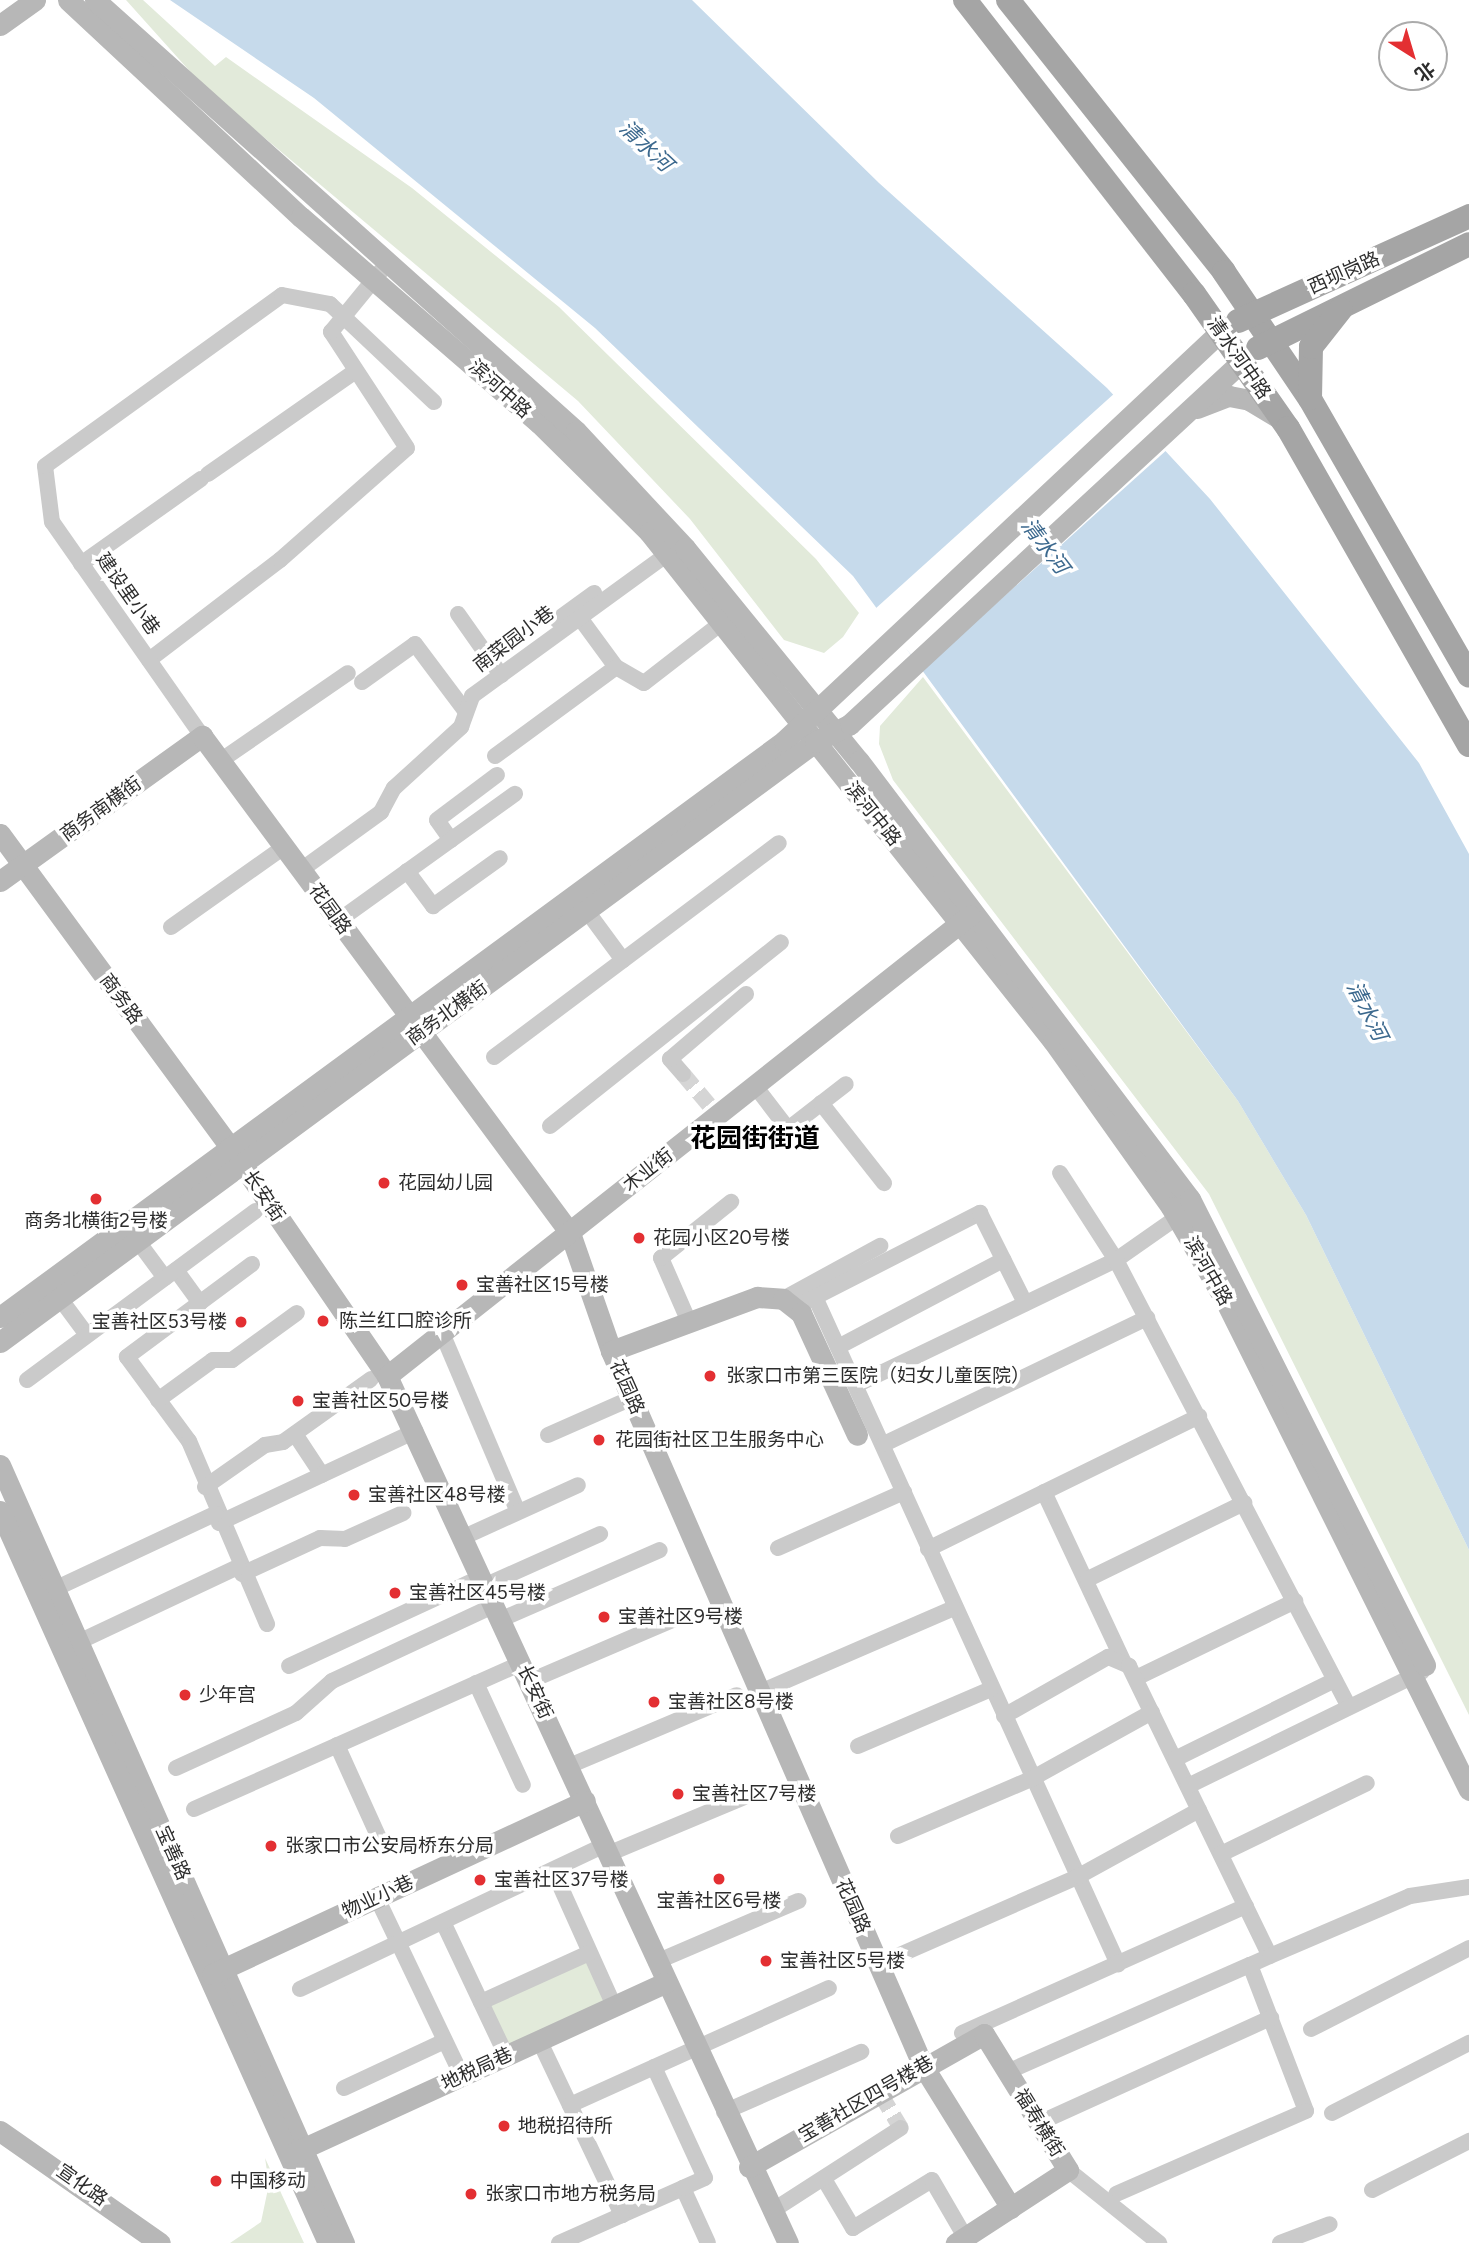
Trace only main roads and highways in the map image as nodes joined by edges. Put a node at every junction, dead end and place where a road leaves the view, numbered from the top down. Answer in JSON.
{"nodes":[{"id":1,"x":35,"y":0,"type":"edge"},
{"id":2,"x":68,"y":0,"type":"edge"},
{"id":3,"x":95,"y":0,"type":"edge"},
{"id":4,"x":965,"y":0,"type":"edge"},
{"id":5,"x":1008,"y":0,"type":"edge"},
{"id":6,"x":0,"y":25,"type":"edge"},
{"id":7,"x":1469,"y":216,"type":"edge"},
{"id":8,"x":1469,"y":244,"type":"edge"},
{"id":9,"x":380,"y":271,"type":"junction"},
{"id":10,"x":1224,"y":272,"type":"junction"},
{"id":11,"x":1305,"y":291,"type":"junction"},
{"id":12,"x":1194,"y":294,"type":"junction"},
{"id":13,"x":1351,"y":299,"type":"junction"},
{"id":14,"x":1246,"y":336,"type":"junction"},
{"id":15,"x":1189,"y":359,"type":"junction"},
{"id":16,"x":1310,"y":399,"type":"junction"},
{"id":17,"x":1175,"y":420,"type":"junction"},
{"id":18,"x":1282,"y":420,"type":"junction"},
{"id":19,"x":729,"y":618,"type":"junction"},
{"id":20,"x":1469,"y":676,"type":"edge"},
{"id":21,"x":815,"y":708,"type":"junction"},
{"id":22,"x":800,"y":726,"type":"junction"},
{"id":23,"x":837,"y":734,"type":"junction"},
{"id":24,"x":186,"y":742,"type":"joint"},
{"id":25,"x":815,"y":742,"type":"junction"},
{"id":26,"x":1469,"y":745,"type":"edge"},
{"id":27,"x":0,"y":834,"type":"edge"},
{"id":28,"x":23,"y":865,"type":"junction"},
{"id":29,"x":0,"y":881,"type":"edge"},
{"id":30,"x":581,"y":902,"type":"junction"},
{"id":31,"x":967,"y":918,"type":"junction"},
{"id":32,"x":415,"y":1025,"type":"junction"},
{"id":33,"x":236,"y":1156,"type":"junction"},
{"id":34,"x":570,"y":1233,"type":"junction"},
{"id":35,"x":53,"y":1290,"type":"junction"},
{"id":36,"x":0,"y":1317,"type":"edge"},
{"id":37,"x":0,"y":1342,"type":"edge"},
{"id":38,"x":611,"y":1351,"type":"junction"},
{"id":39,"x":379,"y":1377,"type":"junction"},
{"id":40,"x":857,"y":1434,"type":"dead end"},
{"id":41,"x":0,"y":1465,"type":"edge"},
{"id":42,"x":0,"y":1511,"type":"edge"},
{"id":43,"x":47,"y":1592,"type":"junction"},
{"id":44,"x":1421,"y":1672,"type":"junction"},
{"id":45,"x":1469,"y":1754,"type":"edge"},
{"id":46,"x":1469,"y":1790,"type":"edge"},
{"id":47,"x":585,"y":1801,"type":"junction"},
{"id":48,"x":217,"y":1971,"type":"junction"},
{"id":49,"x":665,"y":1983,"type":"junction"},
{"id":50,"x":973,"y":2033,"type":"joint"},
{"id":51,"x":923,"y":2066,"type":"junction"},
{"id":52,"x":0,"y":2131,"type":"edge"},
{"id":53,"x":0,"y":2148,"type":"edge"},
{"id":54,"x":296,"y":2152,"type":"junction"},
{"id":55,"x":749,"y":2167,"type":"junction"},
{"id":56,"x":1011,"y":2208,"type":"junction"},
{"id":57,"x":961,"y":2240,"type":"edge"},
{"id":58,"x":136,"y":2243,"type":"edge"},
{"id":59,"x":160,"y":2243,"type":"edge"},
{"id":60,"x":328,"y":2243,"type":"edge"},
{"id":61,"x":344,"y":2243,"type":"edge"},
{"id":62,"x":788,"y":2243,"type":"edge"}],
"edges":[{"from":1,"to":6,"type":"main road"},
{"from":2,"to":9,"type":"main road","name":"滨河中路"},
{"from":3,"to":9,"type":"main road","name":"滨河中路"},
{"from":4,"to":12,"type":"main road","name":"清水河中路"},
{"from":5,"to":10,"type":"main road","name":"清水河中路"},
{"from":7,"to":11,"type":"main road","name":"西坝岗路"},
{"from":8,"to":13,"type":"main road","name":"西坝岗路"},
{"from":9,"to":19,"type":"main road","name":"滨河中路"},
{"from":10,"to":11,"type":"main road"},
{"from":10,"to":14,"type":"main road","name":"清水河中路"},
{"from":11,"to":14,"type":"main road","name":"西坝岗路"},
{"from":12,"to":14,"type":"main road","name":"清水河中路"},
{"from":12,"to":15,"type":"main road"},
{"from":13,"to":14,"type":"main road","name":"西坝岗路"},
{"from":13,"to":16,"type":"main road"},
{"from":14,"to":15,"type":"main road"},
{"from":14,"to":16,"type":"main road","name":"清水河中路"},
{"from":14,"to":17,"type":"main road"},
{"from":14,"to":18,"type":"main road","name":"清水河中路"},
{"from":15,"to":21,"type":"main road","name":"商务北横街"},
{"from":16,"to":20,"type":"main road","name":"清水河中路"},
{"from":17,"to":18,"type":"main road"},
{"from":17,"to":23,"type":"main road","name":"商务北横街"},
{"from":18,"to":26,"type":"main road","name":"清水河中路"},
{"from":19,"to":21,"type":"main road","name":"滨河中路"},
{"from":19,"to":22,"type":"main road","name":"滨河中路"},
{"from":21,"to":22,"type":"main road","name":"商务北横街"},
{"from":21,"to":23,"type":"main road","name":"滨河中路"},
{"from":22,"to":25,"type":"main road","name":"滨河中路"},
{"from":22,"to":30,"type":"main road","name":"商务北横街"},
{"from":23,"to":25,"type":"main road","name":"商务北横街"},
{"from":23,"to":31,"type":"main road","name":"滨河中路"},
{"from":24,"to":28,"type":"main road","name":"商务南横街"},
{"from":24,"to":32,"type":"main road","name":"花园路"},
{"from":25,"to":30,"type":"main road","name":"商务北横街"},
{"from":25,"to":31,"type":"main road","name":"滨河中路"},
{"from":27,"to":28,"type":"main road","name":"商务路"},
{"from":28,"to":29,"type":"main road","name":"商务南横街"},
{"from":28,"to":33,"type":"main road","name":"商务路"},
{"from":30,"to":32,"type":"main road","name":"商务北横街"},
{"from":31,"to":34,"type":"main road","name":"木业街"},
{"from":31,"to":44,"type":"main road","name":"滨河中路"},
{"from":32,"to":33,"type":"main road","name":"商务北横街"},
{"from":32,"to":34,"type":"main road","name":"花园路"},
{"from":33,"to":35,"type":"main road","name":"商务北横街"},
{"from":33,"to":39,"type":"main road","name":"长安街"},
{"from":34,"to":38,"type":"main road","name":"花园路"},
{"from":34,"to":39,"type":"main road","name":"木业街"},
{"from":35,"to":36,"type":"main road","name":"商务北横街"},
{"from":35,"to":37,"type":"main road","name":"商务北横街"},
{"from":38,"to":40,"type":"main road"},
{"from":38,"to":51,"type":"main road","name":"花园路"},
{"from":39,"to":47,"type":"main road","name":"长安街"},
{"from":41,"to":43,"type":"main road","name":"宝善路"},
{"from":42,"to":43,"type":"main road","name":"宝善路"},
{"from":43,"to":48,"type":"main road","name":"宝善路"},
{"from":44,"to":45,"type":"main road","name":"滨河中路"},
{"from":44,"to":46,"type":"main road","name":"滨河中路"},
{"from":47,"to":48,"type":"main road","name":"物业小巷"},
{"from":47,"to":49,"type":"main road","name":"长安街"},
{"from":48,"to":54,"type":"main road","name":"宝善路"},
{"from":49,"to":54,"type":"main road","name":"地税局巷"},
{"from":49,"to":55,"type":"main road","name":"长安街"},
{"from":50,"to":51,"type":"main road","name":"宝善社区四号楼巷"},
{"from":50,"to":56,"type":"main road","name":"福寿横街"},
{"from":51,"to":55,"type":"main road","name":"宝善社区四号楼巷"},
{"from":51,"to":56,"type":"main road","name":"花园路"},
{"from":52,"to":59,"type":"main road","name":"宣化路"},
{"from":53,"to":58,"type":"main road","name":"宣化路"},
{"from":54,"to":60,"type":"main road","name":"宝善路"},
{"from":54,"to":61,"type":"main road","name":"宝善路"},
{"from":55,"to":62,"type":"main road","name":"长安街"},
{"from":56,"to":57,"type":"main road","name":"福寿横街"}]}
